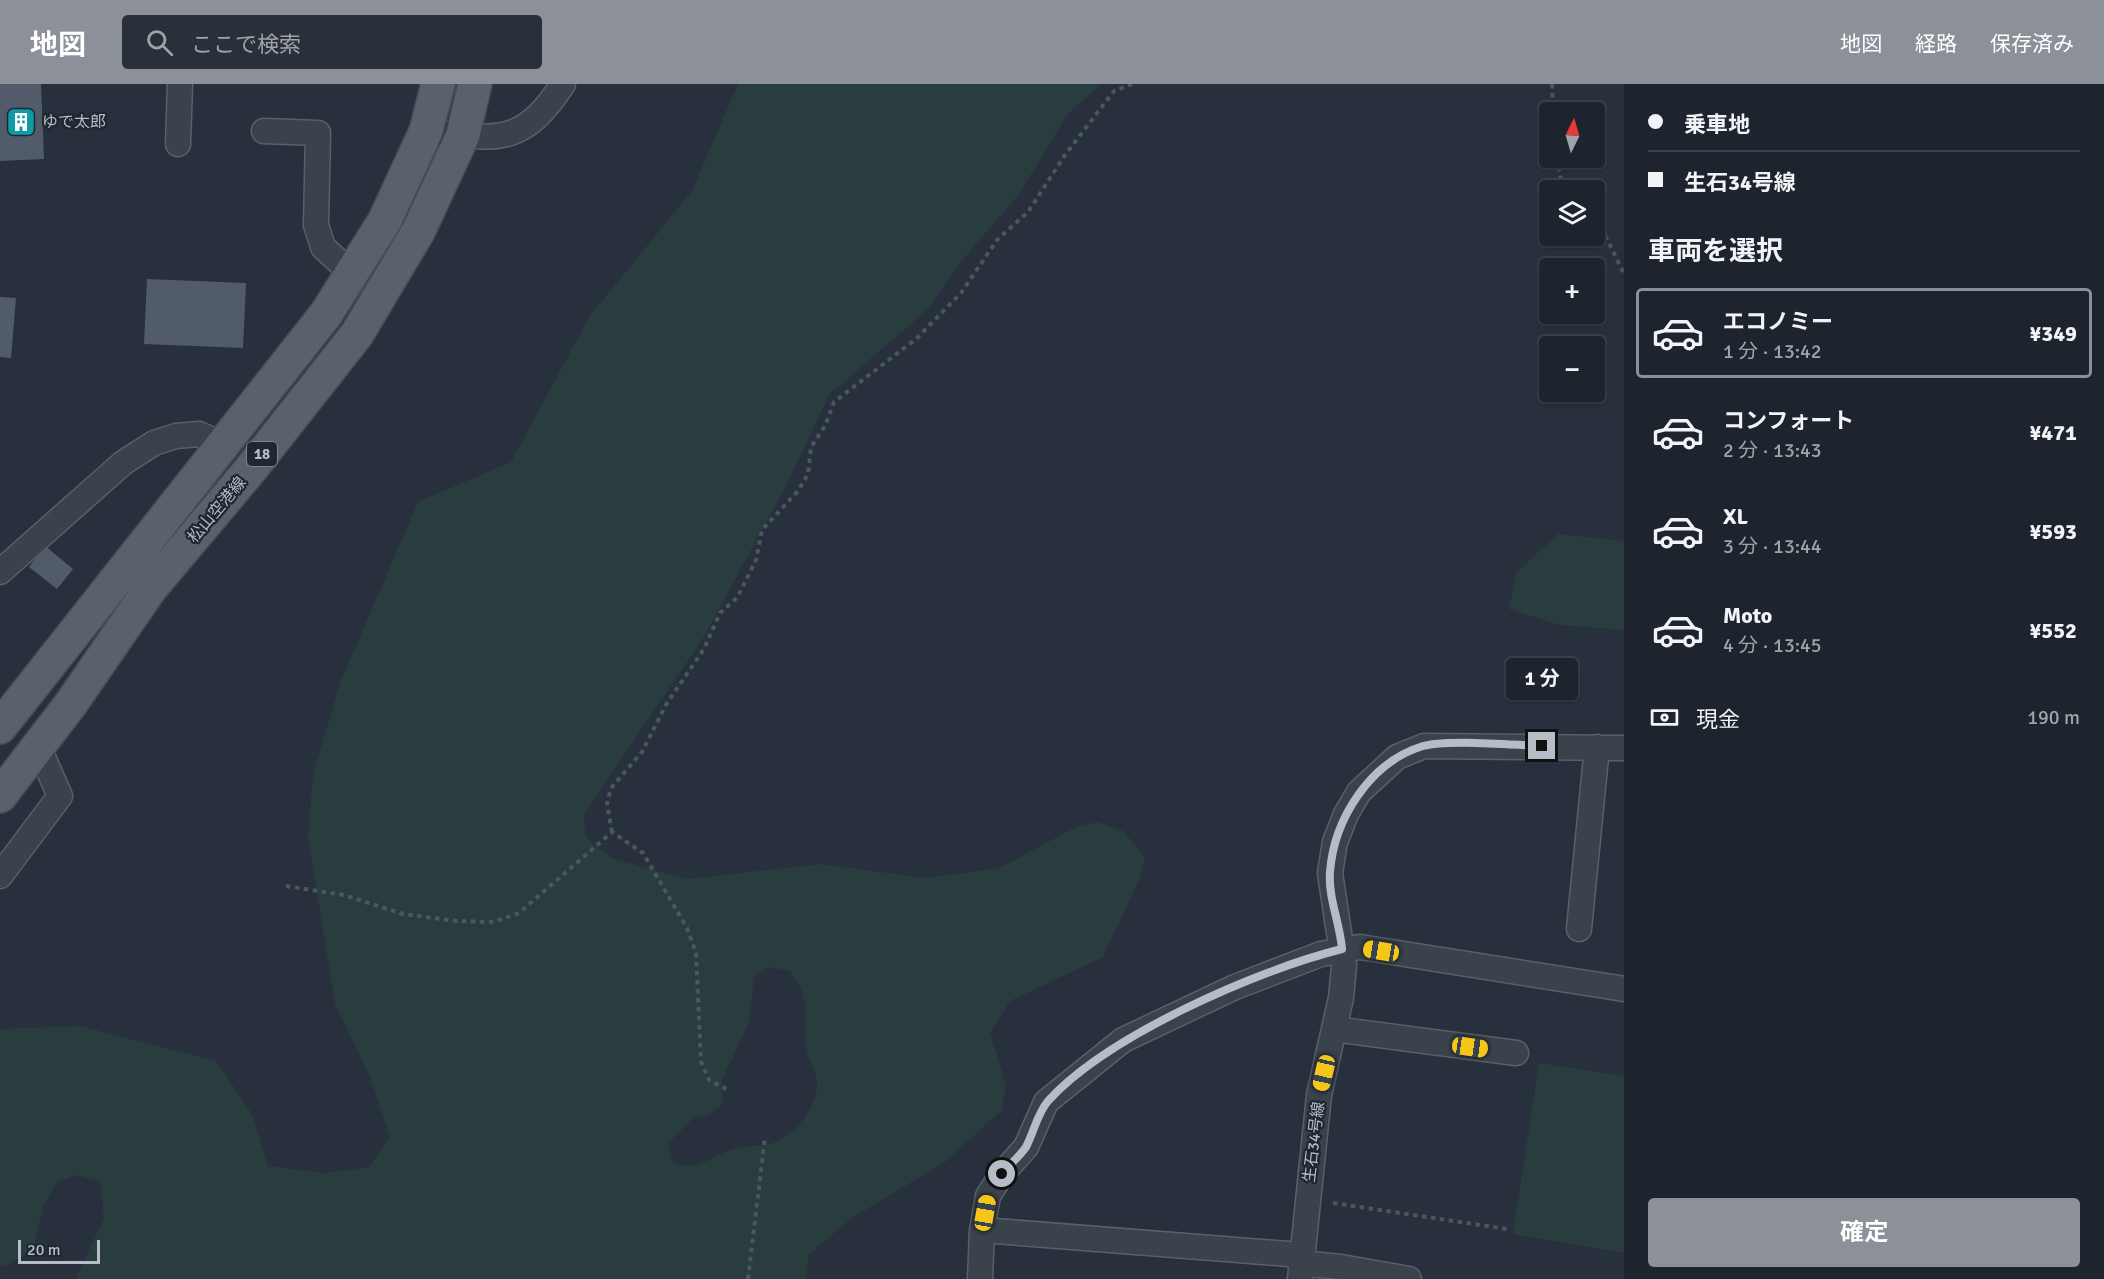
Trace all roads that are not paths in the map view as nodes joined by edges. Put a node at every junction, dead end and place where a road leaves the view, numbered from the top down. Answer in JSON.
{"nodes":[{"id":1,"x":180,"y":84,"type":"edge"},
{"id":2,"x":438,"y":84,"type":"edge"},
{"id":3,"x":475,"y":84,"type":"edge"},
{"id":4,"x":563,"y":84,"type":"edge"},
{"id":5,"x":264,"y":131,"type":"dead end"},
{"id":6,"x":426,"y":131,"type":"junction"},
{"id":7,"x":463,"y":135,"type":"junction"},
{"id":8,"x":178,"y":144,"type":"dead end"},
{"id":9,"x":352,"y":274,"type":"junction"},
{"id":10,"x":224,"y":445,"type":"junction"},
{"id":11,"x":0,"y":572,"type":"edge"},
{"id":12,"x":0,"y":727,"type":"edge"},
{"id":13,"x":38,"y":747,"type":"junction"},
{"id":14,"x":1597,"y":747,"type":"junction"},
{"id":15,"x":1624,"y":748,"type":"edge"},
{"id":16,"x":0,"y":796,"type":"edge"},
{"id":17,"x":0,"y":876,"type":"edge"},
{"id":18,"x":1579,"y":929,"type":"dead end"},
{"id":19,"x":1342,"y":949,"type":"junction"},
{"id":20,"x":1624,"y":989,"type":"edge"},
{"id":21,"x":1334,"y":1029,"type":"junction"},
{"id":22,"x":1516,"y":1053,"type":"dead end"},
{"id":23,"x":982,"y":1230,"type":"junction"},
{"id":24,"x":1300,"y":1266,"type":"edge"},
{"id":25,"x":980,"y":1279,"type":"edge"},
{"id":26,"x":1409,"y":1279,"type":"edge"}],
"edges":[{"from":1,"to":8,"type":"street"},
{"from":2,"to":6,"type":"main road","name":"松山空港線","number":"18"},
{"from":3,"to":7,"type":"main road","name":"松山空港線","number":"18"},
{"from":4,"to":7,"type":"street"},
{"from":5,"to":9,"type":"street"},
{"from":6,"to":7,"type":"street"},
{"from":6,"to":9,"type":"main road","name":"松山空港線","number":"18"},
{"from":7,"to":13,"type":"main road","name":"松山空港線","number":"18"},
{"from":9,"to":10,"type":"main road","name":"松山空港線","number":"18"},
{"from":10,"to":11,"type":"street"},
{"from":10,"to":12,"type":"main road","name":"松山空港線","number":"18"},
{"from":13,"to":16,"type":"main road","name":"松山空港線","number":"18"},
{"from":13,"to":17,"type":"street"},
{"from":14,"to":15,"type":"street","name":"生石34号線"},
{"from":14,"to":18,"type":"street"},
{"from":14,"to":19,"type":"street","name":"生石34号線"},
{"from":19,"to":20,"type":"street"},
{"from":19,"to":21,"type":"street","name":"生石34号線"},
{"from":19,"to":23,"type":"street"},
{"from":21,"to":22,"type":"street"},
{"from":21,"to":24,"type":"street","name":"生石34号線"},
{"from":23,"to":24,"type":"street"},
{"from":23,"to":25,"type":"street"},
{"from":24,"to":26,"type":"street"}]}
